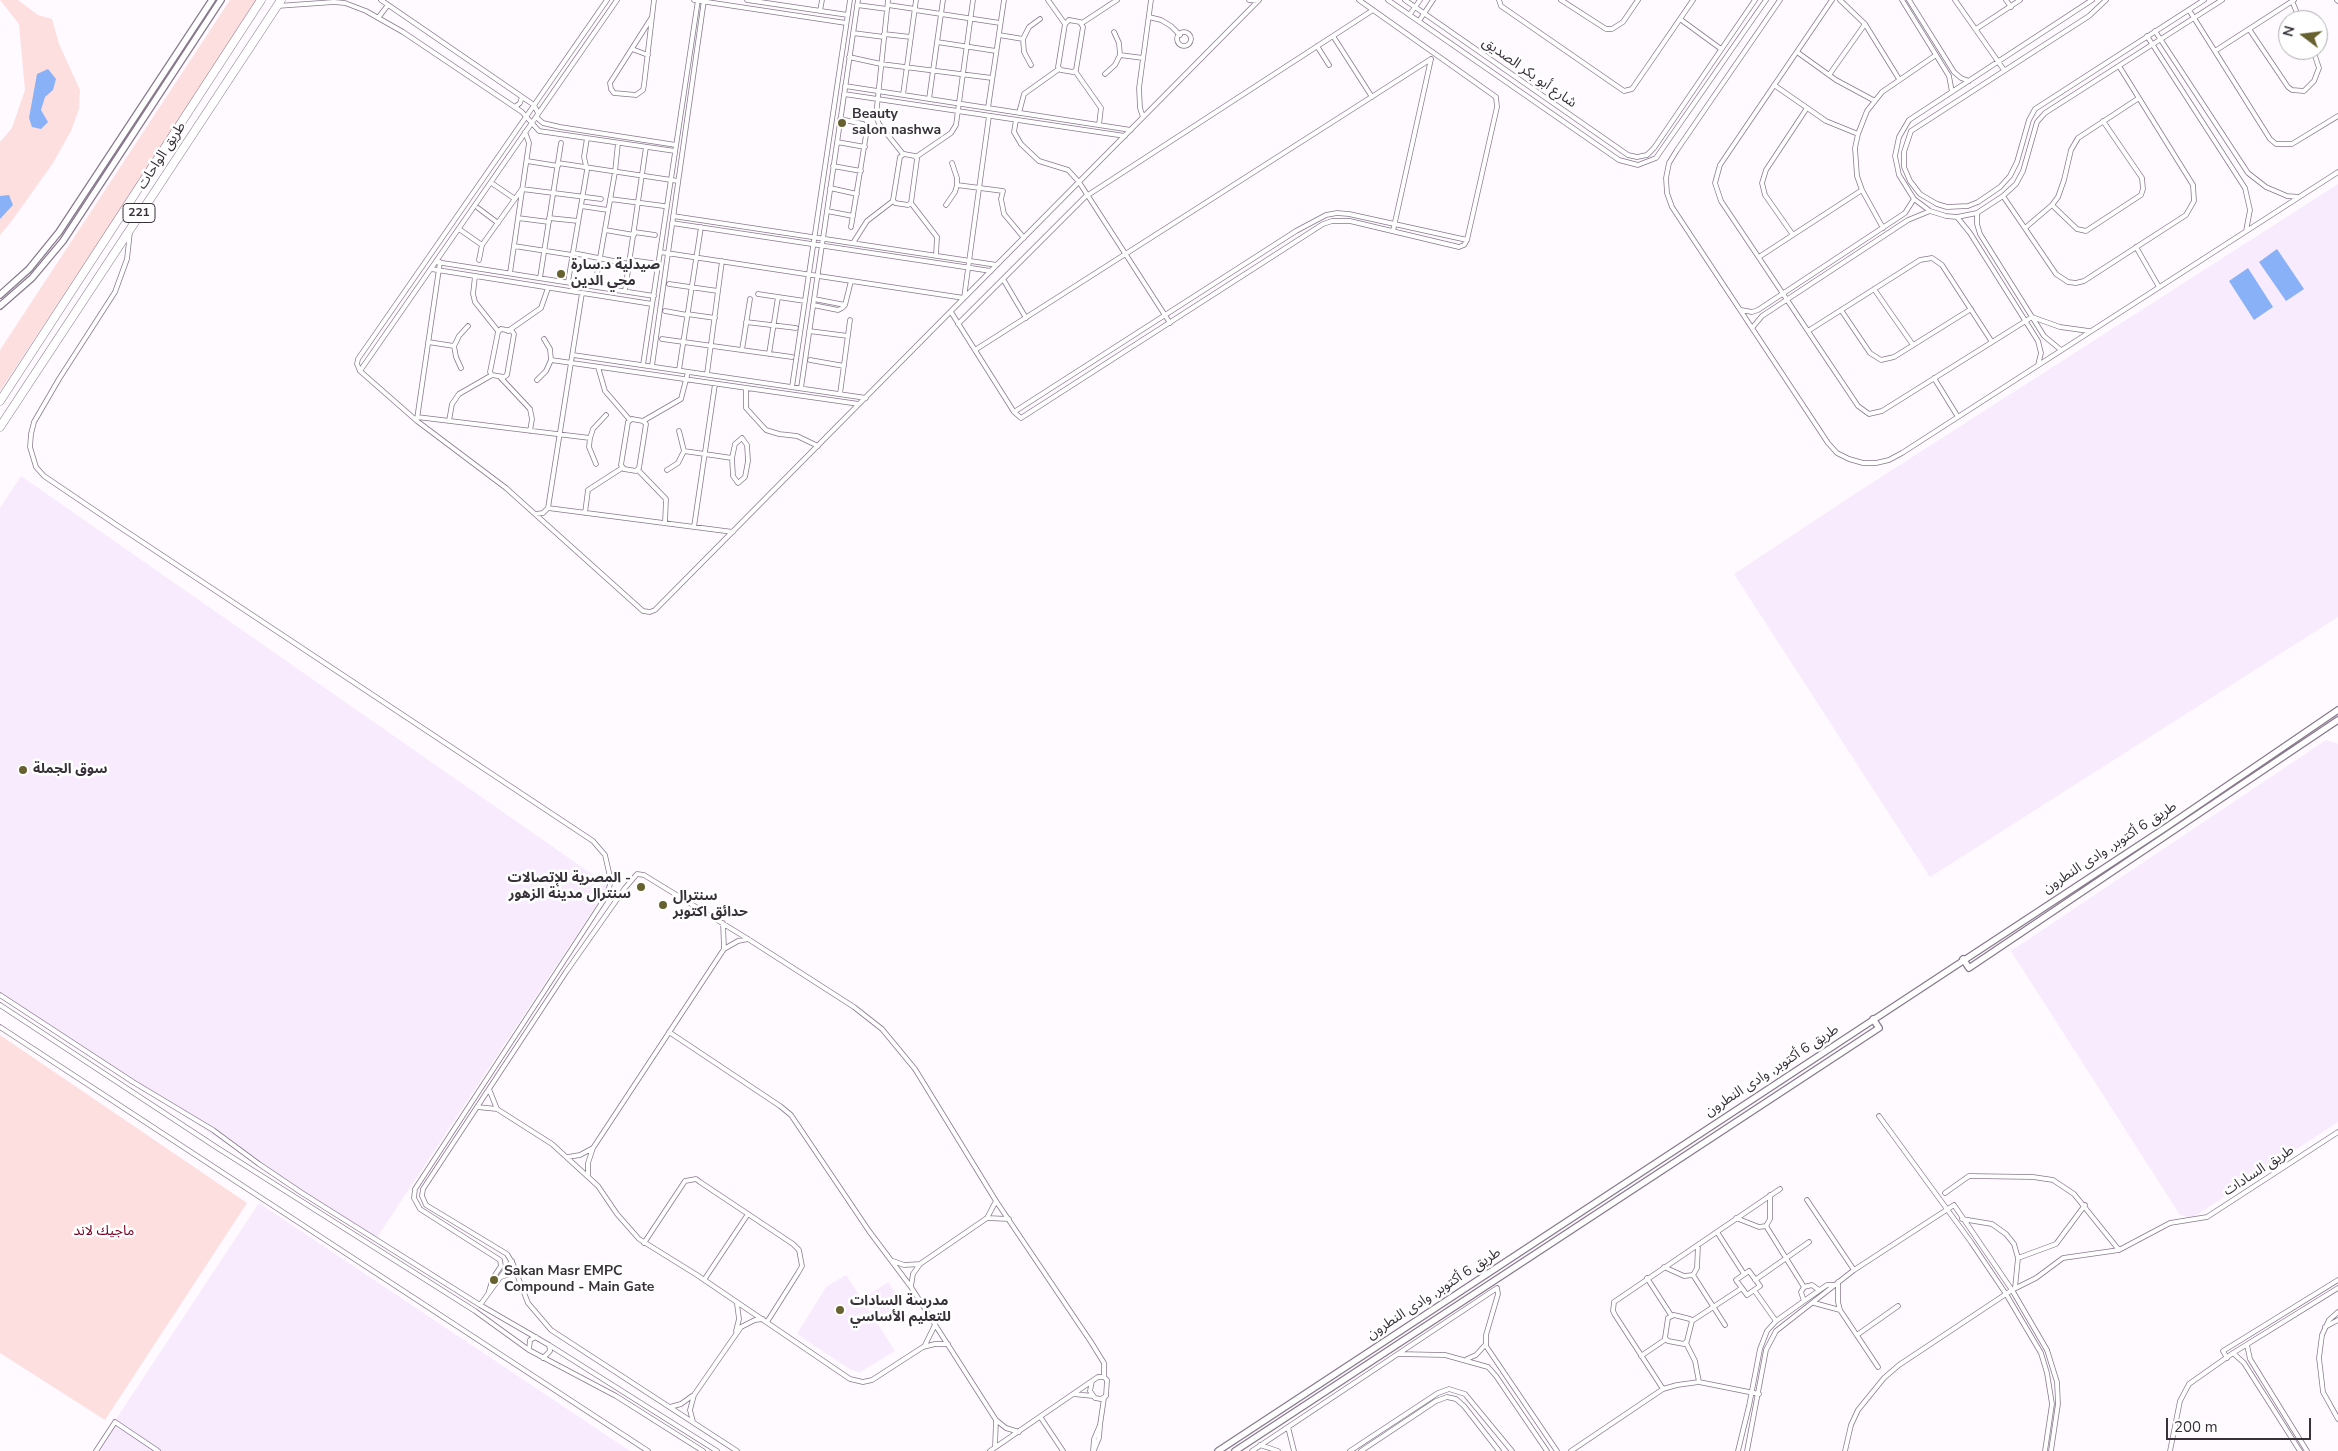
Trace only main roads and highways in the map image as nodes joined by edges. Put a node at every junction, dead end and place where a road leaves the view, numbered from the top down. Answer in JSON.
{"nodes":[{"id":1,"x":261,"y":0,"type":"edge"},
{"id":2,"x":279,"y":3,"type":"edge"},
{"id":3,"x":0,"y":401,"type":"edge"},
{"id":4,"x":0,"y":427,"type":"edge"}],
"edges":[{"from":1,"to":3,"type":"highway","name":"طريق الواحات","number":"221"},
{"from":2,"to":4,"type":"highway","name":"طريق الواحات","number":"221"}]}
